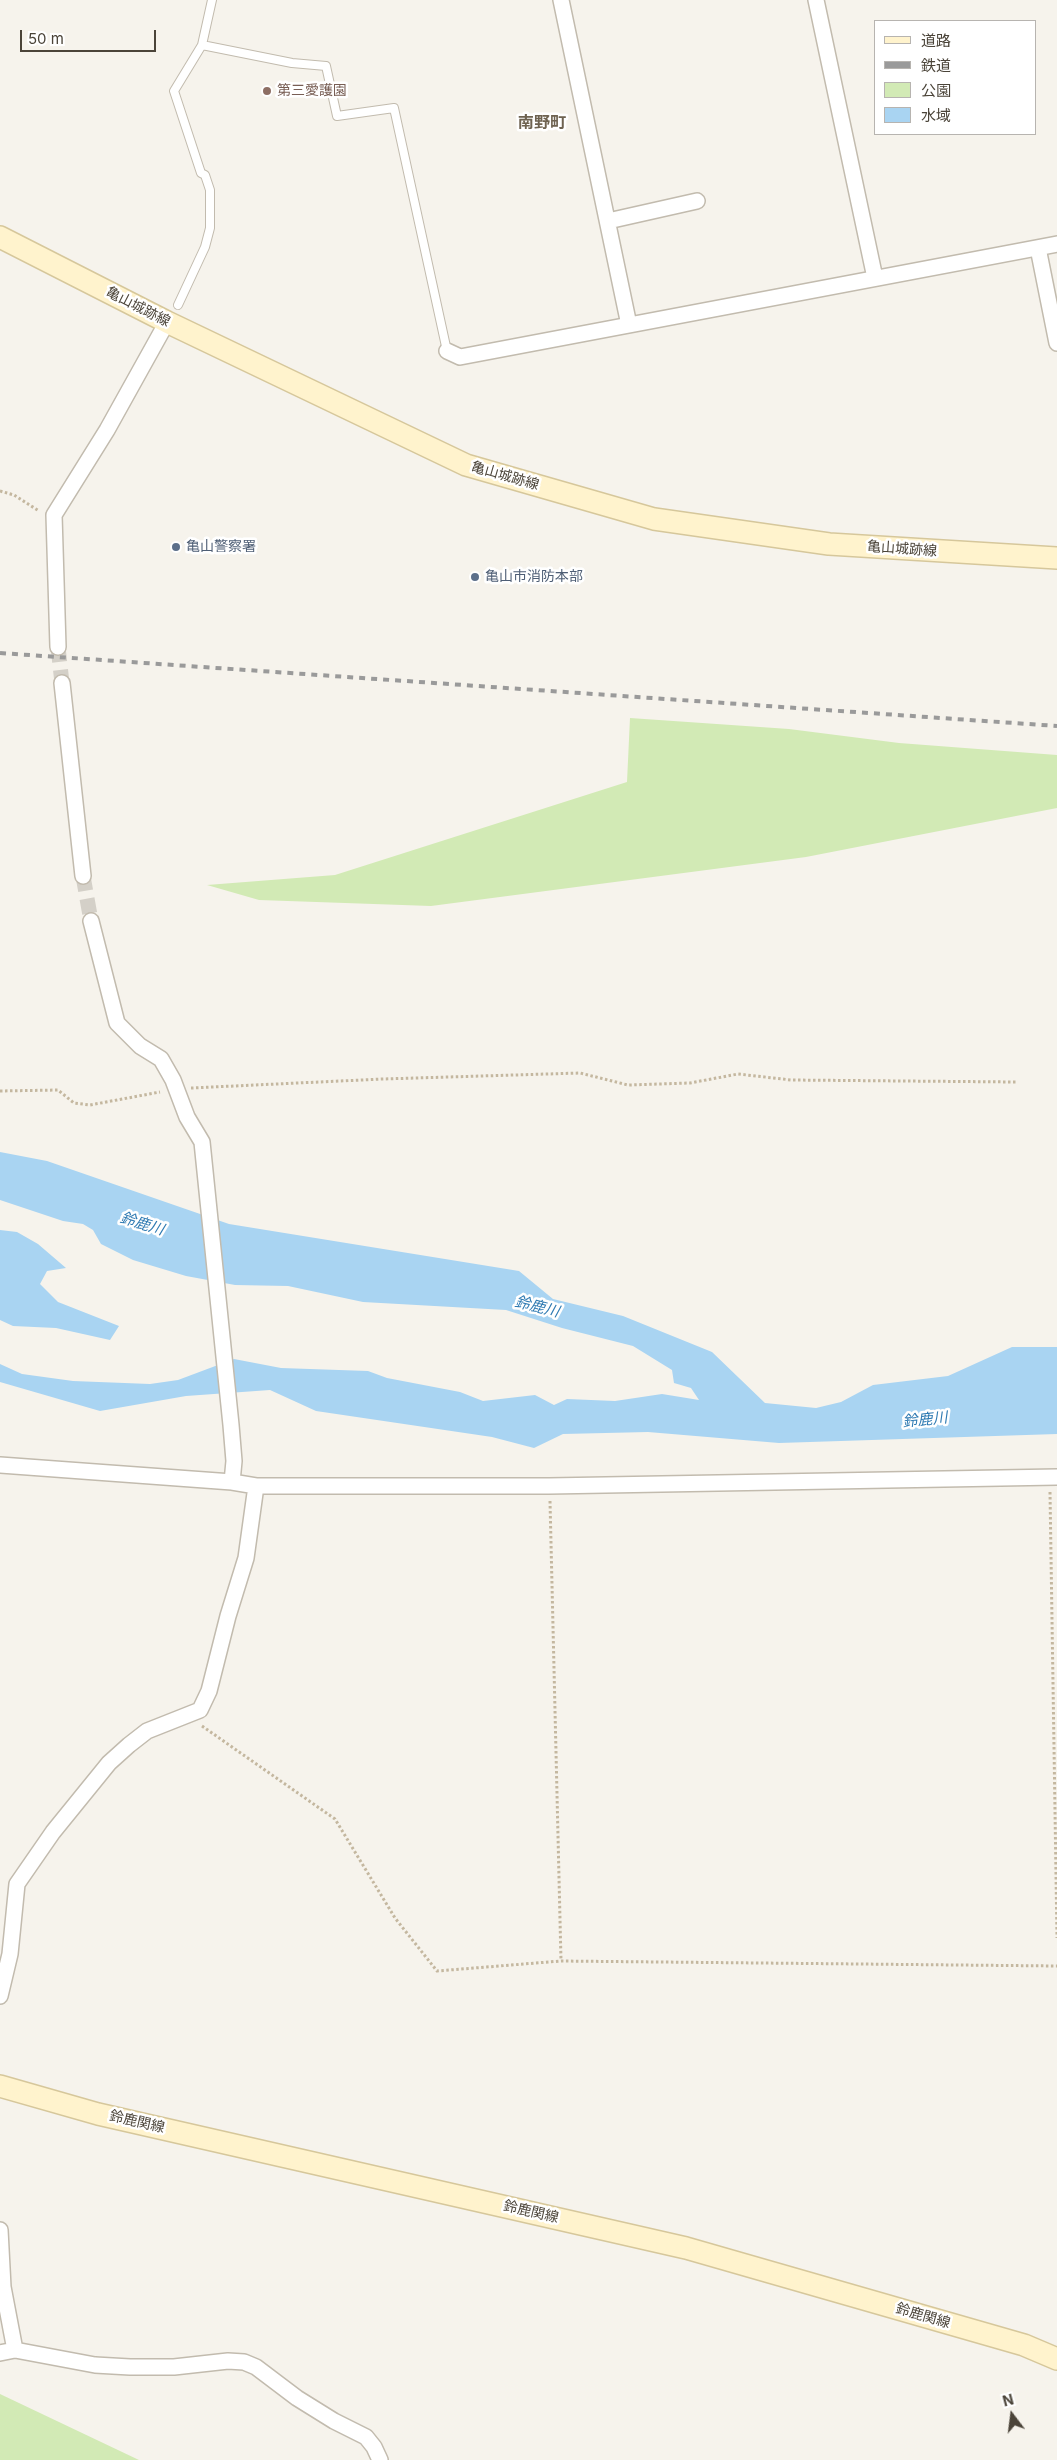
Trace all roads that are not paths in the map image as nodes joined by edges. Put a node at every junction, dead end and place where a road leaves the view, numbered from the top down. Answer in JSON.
{"nodes":[{"id":1,"x":212,"y":0,"type":"edge"},
{"id":2,"x":561,"y":0,"type":"edge"},
{"id":3,"x":816,"y":0,"type":"edge"},
{"id":4,"x":202,"y":46,"type":"junction"},
{"id":5,"x":697,"y":201,"type":"dead end"},
{"id":6,"x":608,"y":221,"type":"junction"},
{"id":7,"x":0,"y":237,"type":"edge"},
{"id":8,"x":1057,"y":244,"type":"edge"},
{"id":9,"x":1038,"y":248,"type":"junction"},
{"id":10,"x":875,"y":278,"type":"junction"},
{"id":11,"x":173,"y":314,"type":"junction"},
{"id":12,"x":628,"y":325,"type":"junction"},
{"id":13,"x":1057,"y":343,"type":"edge"},
{"id":14,"x":448,"y":352,"type":"joint"},
{"id":15,"x":1057,"y":558,"type":"edge"},
{"id":16,"x":58,"y":647,"type":"tunnel mouth"},
{"id":17,"x":62,"y":683,"type":"tunnel mouth"},
{"id":18,"x":82,"y":876,"type":"tunnel mouth"},
{"id":19,"x":90,"y":921,"type":"tunnel mouth"},
{"id":20,"x":0,"y":1465,"type":"edge"},
{"id":21,"x":1054,"y":1477,"type":"edge"},
{"id":22,"x":232,"y":1482,"type":"junction"},
{"id":23,"x":256,"y":1486,"type":"junction"},
{"id":24,"x":0,"y":1996,"type":"edge"},
{"id":25,"x":0,"y":2086,"type":"edge"},
{"id":26,"x":0,"y":2230,"type":"edge"},
{"id":27,"x":7,"y":2351,"type":"edge"},
{"id":28,"x":1057,"y":2359,"type":"edge"},
{"id":29,"x":380,"y":2460,"type":"edge"}],
"edges":[{"from":1,"to":4,"type":"lane"},
{"from":2,"to":6,"type":"street"},
{"from":3,"to":10,"type":"street"},
{"from":4,"to":11,"type":"lane"},
{"from":4,"to":14,"type":"lane"},
{"from":5,"to":6,"type":"street"},
{"from":6,"to":12,"type":"street"},
{"from":7,"to":11,"type":"main road","name":"亀山城跡線"},
{"from":8,"to":9,"type":"street"},
{"from":9,"to":10,"type":"street"},
{"from":9,"to":13,"type":"street"},
{"from":10,"to":12,"type":"street"},
{"from":11,"to":15,"type":"main road","name":"亀山城跡線"},
{"from":11,"to":16,"type":"street"},
{"from":12,"to":14,"type":"street"},
{"from":17,"to":18,"type":"street"},
{"from":19,"to":22,"type":"street"},
{"from":20,"to":22,"type":"street"},
{"from":21,"to":23,"type":"street"},
{"from":22,"to":23,"type":"street"},
{"from":23,"to":24,"type":"street"},
{"from":25,"to":28,"type":"main road","name":"鈴鹿関線"},
{"from":26,"to":27,"type":"street"},
{"from":27,"to":29,"type":"street"}]}
